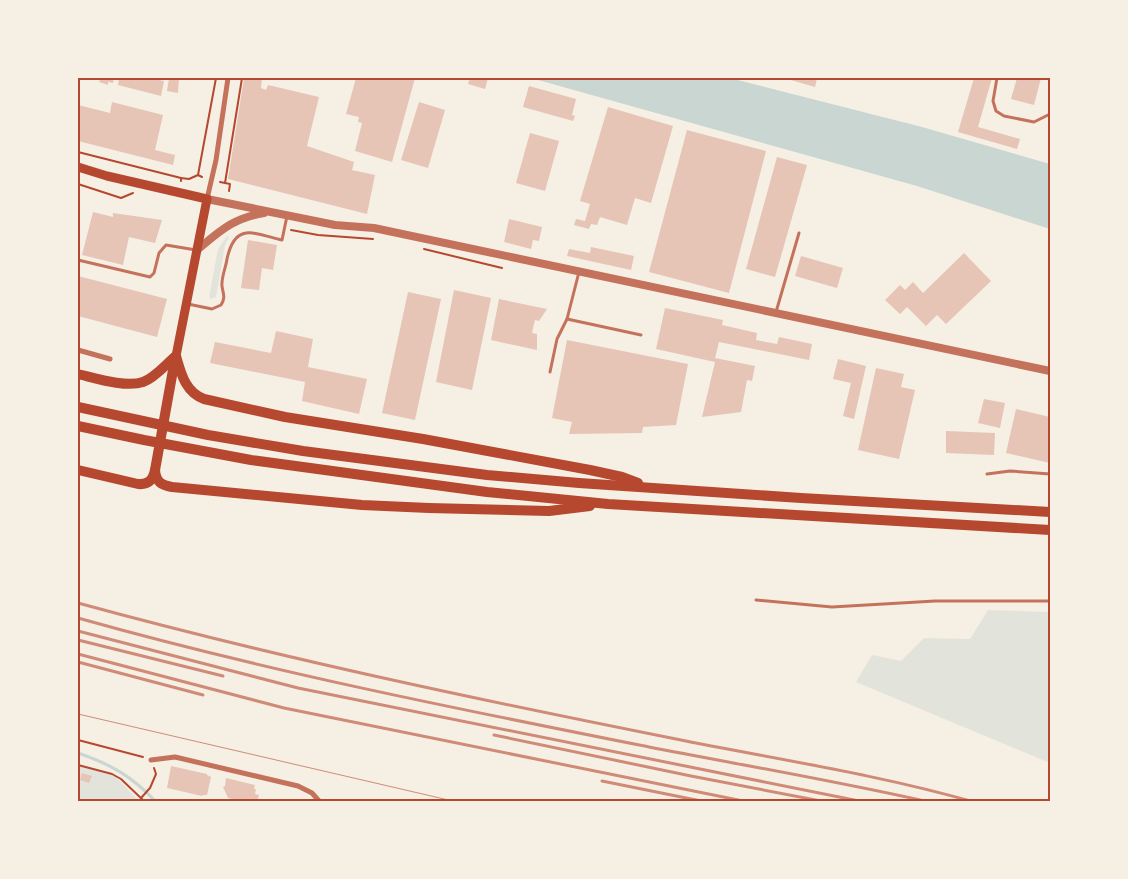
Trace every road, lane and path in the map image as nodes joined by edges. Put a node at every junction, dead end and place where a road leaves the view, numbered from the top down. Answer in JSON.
{"nodes":[{"id":1,"x":216,"y":78,"type":"edge"},
{"id":2,"x":228,"y":78,"type":"edge"},
{"id":3,"x":242,"y":78,"type":"edge"},
{"id":4,"x":997,"y":78,"type":"edge"},
{"id":5,"x":1050,"y":114,"type":"edge"},
{"id":6,"x":78,"y":152,"type":"edge"},
{"id":7,"x":78,"y":167,"type":"edge"},
{"id":8,"x":198,"y":175,"type":"junction"},
{"id":9,"x":202,"y":177,"type":"dead end"},
{"id":10,"x":220,"y":182,"type":"dead end"},
{"id":11,"x":226,"y":183,"type":"junction"},
{"id":12,"x":78,"y":184,"type":"edge"},
{"id":13,"x":229,"y":191,"type":"dead end"},
{"id":14,"x":121,"y":198,"type":"dead end"},
{"id":15,"x":207,"y":199,"type":"junction"},
{"id":16,"x":270,"y":212,"type":"junction"},
{"id":17,"x":287,"y":216,"type":"junction"},
{"id":18,"x":284,"y":229,"type":"junction"},
{"id":19,"x":799,"y":233,"type":"dead end"},
{"id":20,"x":373,"y":238,"type":"dead end"},
{"id":21,"x":420,"y":248,"type":"dead end"},
{"id":22,"x":197,"y":250,"type":"junction"},
{"id":23,"x":78,"y":260,"type":"edge"},
{"id":24,"x":502,"y":268,"type":"dead end"},
{"id":25,"x":579,"y":271,"type":"junction"},
{"id":26,"x":186,"y":303,"type":"junction"},
{"id":27,"x":776,"y":312,"type":"junction"},
{"id":28,"x":567,"y":319,"type":"junction"},
{"id":29,"x":641,"y":335,"type":"dead end"},
{"id":30,"x":78,"y":350,"type":"edge"},
{"id":31,"x":176,"y":356,"type":"junction"},
{"id":32,"x":110,"y":359,"type":"dead end"},
{"id":33,"x":1050,"y":371,"type":"edge"},
{"id":34,"x":550,"y":372,"type":"dead end"},
{"id":35,"x":78,"y":374,"type":"edge"},
{"id":36,"x":78,"y":407,"type":"edge"},
{"id":37,"x":78,"y":426,"type":"edge"},
{"id":38,"x":78,"y":470,"type":"edge"},
{"id":39,"x":155,"y":470,"type":"junction"},
{"id":40,"x":987,"y":474,"type":"dead end"},
{"id":41,"x":1050,"y":474,"type":"edge"},
{"id":42,"x":648,"y":487,"type":"junction"},
{"id":43,"x":608,"y":504,"type":"junction"},
{"id":44,"x":1050,"y":512,"type":"edge"},
{"id":45,"x":1050,"y":530,"type":"edge"},
{"id":46,"x":756,"y":600,"type":"dead end"},
{"id":47,"x":1050,"y":601,"type":"edge"},
{"id":48,"x":78,"y":740,"type":"edge"},
{"id":49,"x":151,"y":760,"type":"junction"},
{"id":50,"x":78,"y":765,"type":"edge"},
{"id":51,"x":142,"y":797,"type":"junction"},
{"id":52,"x":145,"y":802,"type":"edge"},
{"id":53,"x":320,"y":802,"type":"edge"}],
"edges":[{"from":1,"to":8,"type":"path"},
{"from":2,"to":15,"type":"street"},
{"from":3,"to":11,"type":"path"},
{"from":4,"to":5,"type":"lane"},
{"from":6,"to":8,"type":"path"},
{"from":7,"to":15,"type":"main road"},
{"from":8,"to":9,"type":"path"},
{"from":10,"to":11,"type":"path"},
{"from":11,"to":13,"type":"path"},
{"from":12,"to":14,"type":"path"},
{"from":15,"to":16,"type":"street"},
{"from":15,"to":22,"type":"main road"},
{"from":16,"to":17,"type":"street"},
{"from":16,"to":22,"type":"street"},
{"from":17,"to":18,"type":"lane"},
{"from":17,"to":25,"type":"street"},
{"from":18,"to":20,"type":"path"},
{"from":18,"to":26,"type":"lane"},
{"from":19,"to":27,"type":"lane"},
{"from":21,"to":24,"type":"path"},
{"from":22,"to":23,"type":"lane"},
{"from":22,"to":26,"type":"main road"},
{"from":25,"to":27,"type":"street"},
{"from":25,"to":28,"type":"lane"},
{"from":26,"to":31,"type":"main road"},
{"from":27,"to":33,"type":"street"},
{"from":28,"to":29,"type":"lane"},
{"from":28,"to":34,"type":"lane"},
{"from":30,"to":32,"type":"street"},
{"from":31,"to":35,"type":"highway"},
{"from":31,"to":39,"type":"highway"},
{"from":31,"to":42,"type":"highway"},
{"from":36,"to":42,"type":"highway"},
{"from":37,"to":43,"type":"highway"},
{"from":38,"to":39,"type":"highway"},
{"from":39,"to":43,"type":"highway"},
{"from":40,"to":41,"type":"lane"},
{"from":42,"to":44,"type":"highway"},
{"from":43,"to":45,"type":"highway"},
{"from":46,"to":47,"type":"lane"},
{"from":48,"to":49,"type":"path"},
{"from":49,"to":51,"type":"path"},
{"from":49,"to":53,"type":"street"},
{"from":50,"to":51,"type":"path"},
{"from":51,"to":52,"type":"path"}]}
